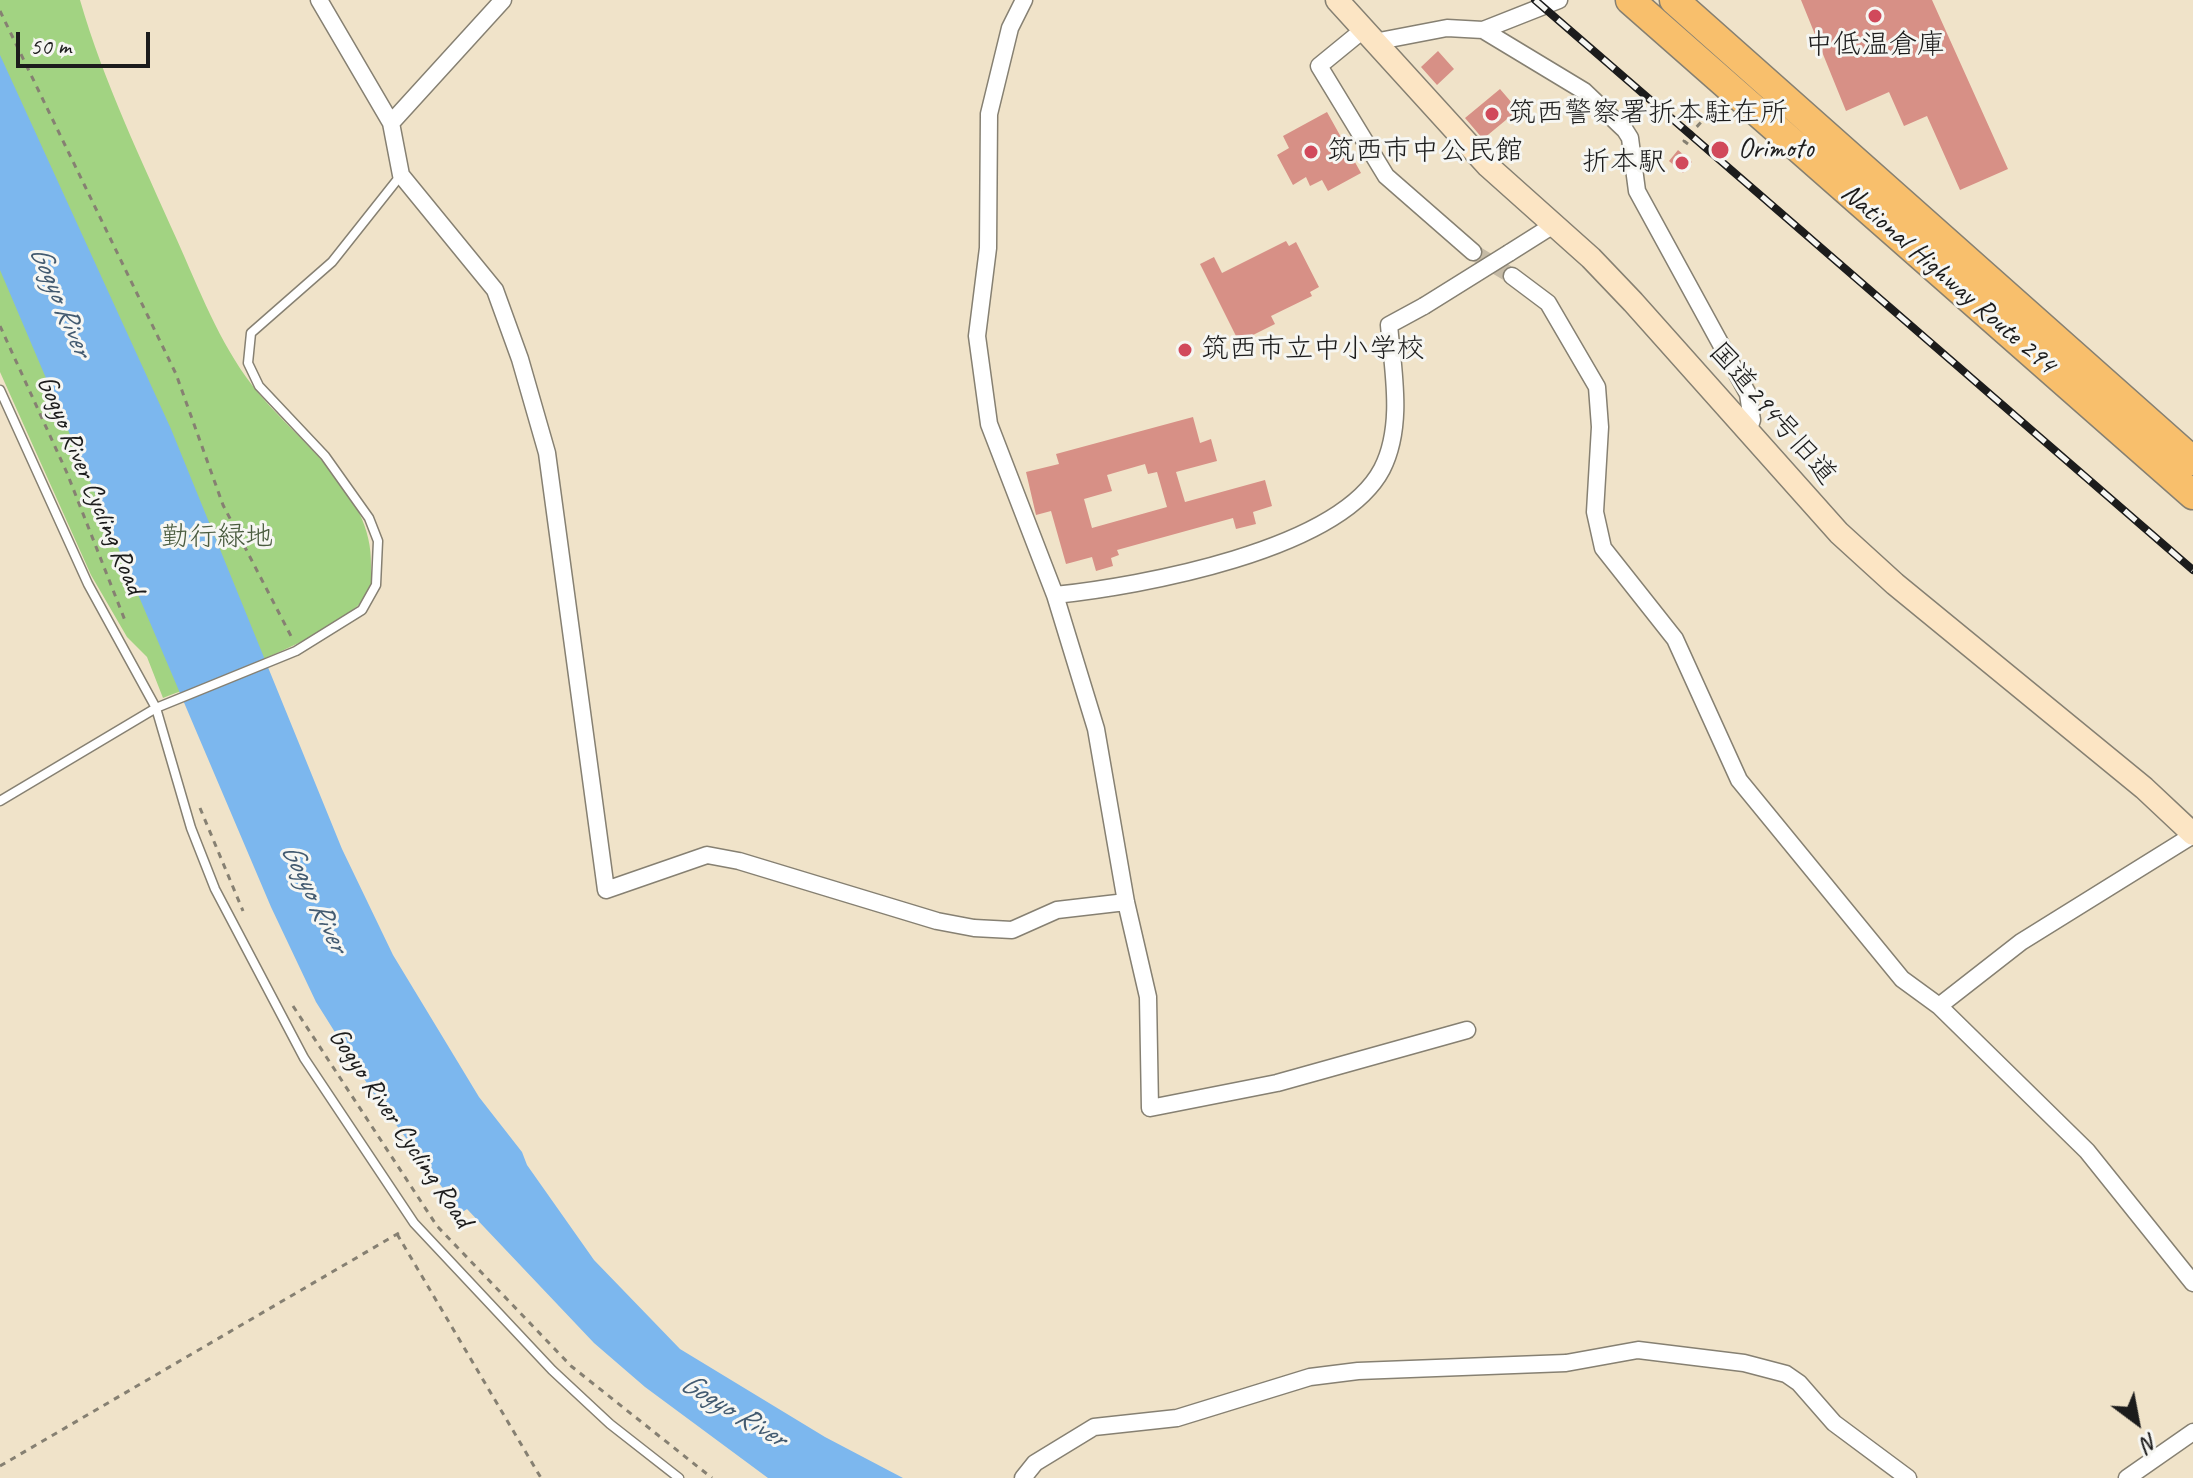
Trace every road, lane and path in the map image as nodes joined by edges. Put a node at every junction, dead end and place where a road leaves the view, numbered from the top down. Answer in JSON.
{"nodes":[{"id":1,"x":319,"y":0,"type":"edge"},
{"id":2,"x":503,"y":0,"type":"edge"},
{"id":3,"x":1024,"y":0,"type":"edge"},
{"id":4,"x":1337,"y":0,"type":"edge"},
{"id":5,"x":1559,"y":0,"type":"edge"},
{"id":6,"x":1630,"y":0,"type":"edge"},
{"id":7,"x":1674,"y":0,"type":"edge"},
{"id":8,"x":0,"y":11,"type":"edge"},
{"id":9,"x":1483,"y":30,"type":"junction"},
{"id":10,"x":1369,"y":36,"type":"junction"},
{"id":11,"x":1702,"y":121,"type":"dead end"},
{"id":12,"x":391,"y":123,"type":"junction"},
{"id":13,"x":1688,"y":144,"type":"dead end"},
{"id":14,"x":401,"y":175,"type":"junction"},
{"id":15,"x":1555,"y":224,"type":"junction"},
{"id":16,"x":1473,"y":252,"type":"tunnel mouth"},
{"id":17,"x":1512,"y":276,"type":"tunnel mouth"},
{"id":18,"x":0,"y":326,"type":"edge"},
{"id":19,"x":0,"y":390,"type":"edge"},
{"id":20,"x":1748,"y":431,"type":"junction"},
{"id":21,"x":2193,"y":461,"type":"edge"},
{"id":22,"x":2193,"y":495,"type":"edge"},
{"id":23,"x":1055,"y":595,"type":"junction"},
{"id":24,"x":127,"y":625,"type":"dead end"},
{"id":25,"x":295,"y":652,"type":"junction"},
{"id":26,"x":160,"y":707,"type":"junction"},
{"id":27,"x":0,"y":801,"type":"edge"},
{"id":28,"x":198,"y":802,"type":"dead end"},
{"id":29,"x":2193,"y":835,"type":"edge"},
{"id":30,"x":1126,"y":902,"type":"junction"},
{"id":31,"x":244,"y":913,"type":"dead end"},
{"id":32,"x":289,"y":1000,"type":"dead end"},
{"id":33,"x":1939,"y":1006,"type":"junction"},
{"id":34,"x":1467,"y":1030,"type":"dead end"},
{"id":35,"x":414,"y":1223,"type":"junction"},
{"id":36,"x":397,"y":1234,"type":"junction"},
{"id":37,"x":2193,"y":1283,"type":"edge"},
{"id":38,"x":2193,"y":1432,"type":"edge"},
{"id":39,"x":0,"y":1466,"type":"edge"},
{"id":40,"x":541,"y":1478,"type":"edge"},
{"id":41,"x":679,"y":1478,"type":"edge"},
{"id":42,"x":712,"y":1478,"type":"edge"},
{"id":43,"x":1023,"y":1478,"type":"edge"},
{"id":44,"x":1908,"y":1478,"type":"edge"},
{"id":45,"x":2127,"y":1478,"type":"edge"}],
"edges":[{"from":1,"to":12,"type":"street"},
{"from":2,"to":12,"type":"street"},
{"from":3,"to":23,"type":"street"},
{"from":4,"to":10,"type":"street","name":"国道294号旧道"},
{"from":5,"to":9,"type":"street"},
{"from":6,"to":22,"type":"highway","name":"National Highway Route 294"},
{"from":7,"to":21,"type":"highway","name":"National Highway Route 294"},
{"from":8,"to":25,"type":"path"},
{"from":9,"to":10,"type":"street"},
{"from":9,"to":20,"type":"street"},
{"from":10,"to":15,"type":"street","name":"国道294号旧道"},
{"from":10,"to":16,"type":"street"},
{"from":11,"to":13,"type":"path"},
{"from":12,"to":14,"type":"street"},
{"from":14,"to":25,"type":"lane"},
{"from":14,"to":30,"type":"street"},
{"from":15,"to":20,"type":"street","name":"国道294号旧道"},
{"from":15,"to":23,"type":"street","bridge":true},
{"from":17,"to":33,"type":"street"},
{"from":18,"to":24,"type":"path","name":"Gogyo River Cycling Road"},
{"from":19,"to":26,"type":"lane"},
{"from":20,"to":29,"type":"street","name":"国道294号旧道"},
{"from":23,"to":30,"type":"street"},
{"from":25,"to":26,"type":"lane"},
{"from":26,"to":27,"type":"lane"},
{"from":26,"to":35,"type":"lane"},
{"from":28,"to":31,"type":"path"},
{"from":29,"to":33,"type":"street"},
{"from":30,"to":34,"type":"street"},
{"from":32,"to":42,"type":"path","name":"Gogyo River Cycling Road"},
{"from":33,"to":37,"type":"street"},
{"from":35,"to":36,"type":"path"},
{"from":35,"to":41,"type":"lane"},
{"from":36,"to":39,"type":"path"},
{"from":36,"to":40,"type":"path"},
{"from":38,"to":45,"type":"street"},
{"from":43,"to":44,"type":"street"}]}
